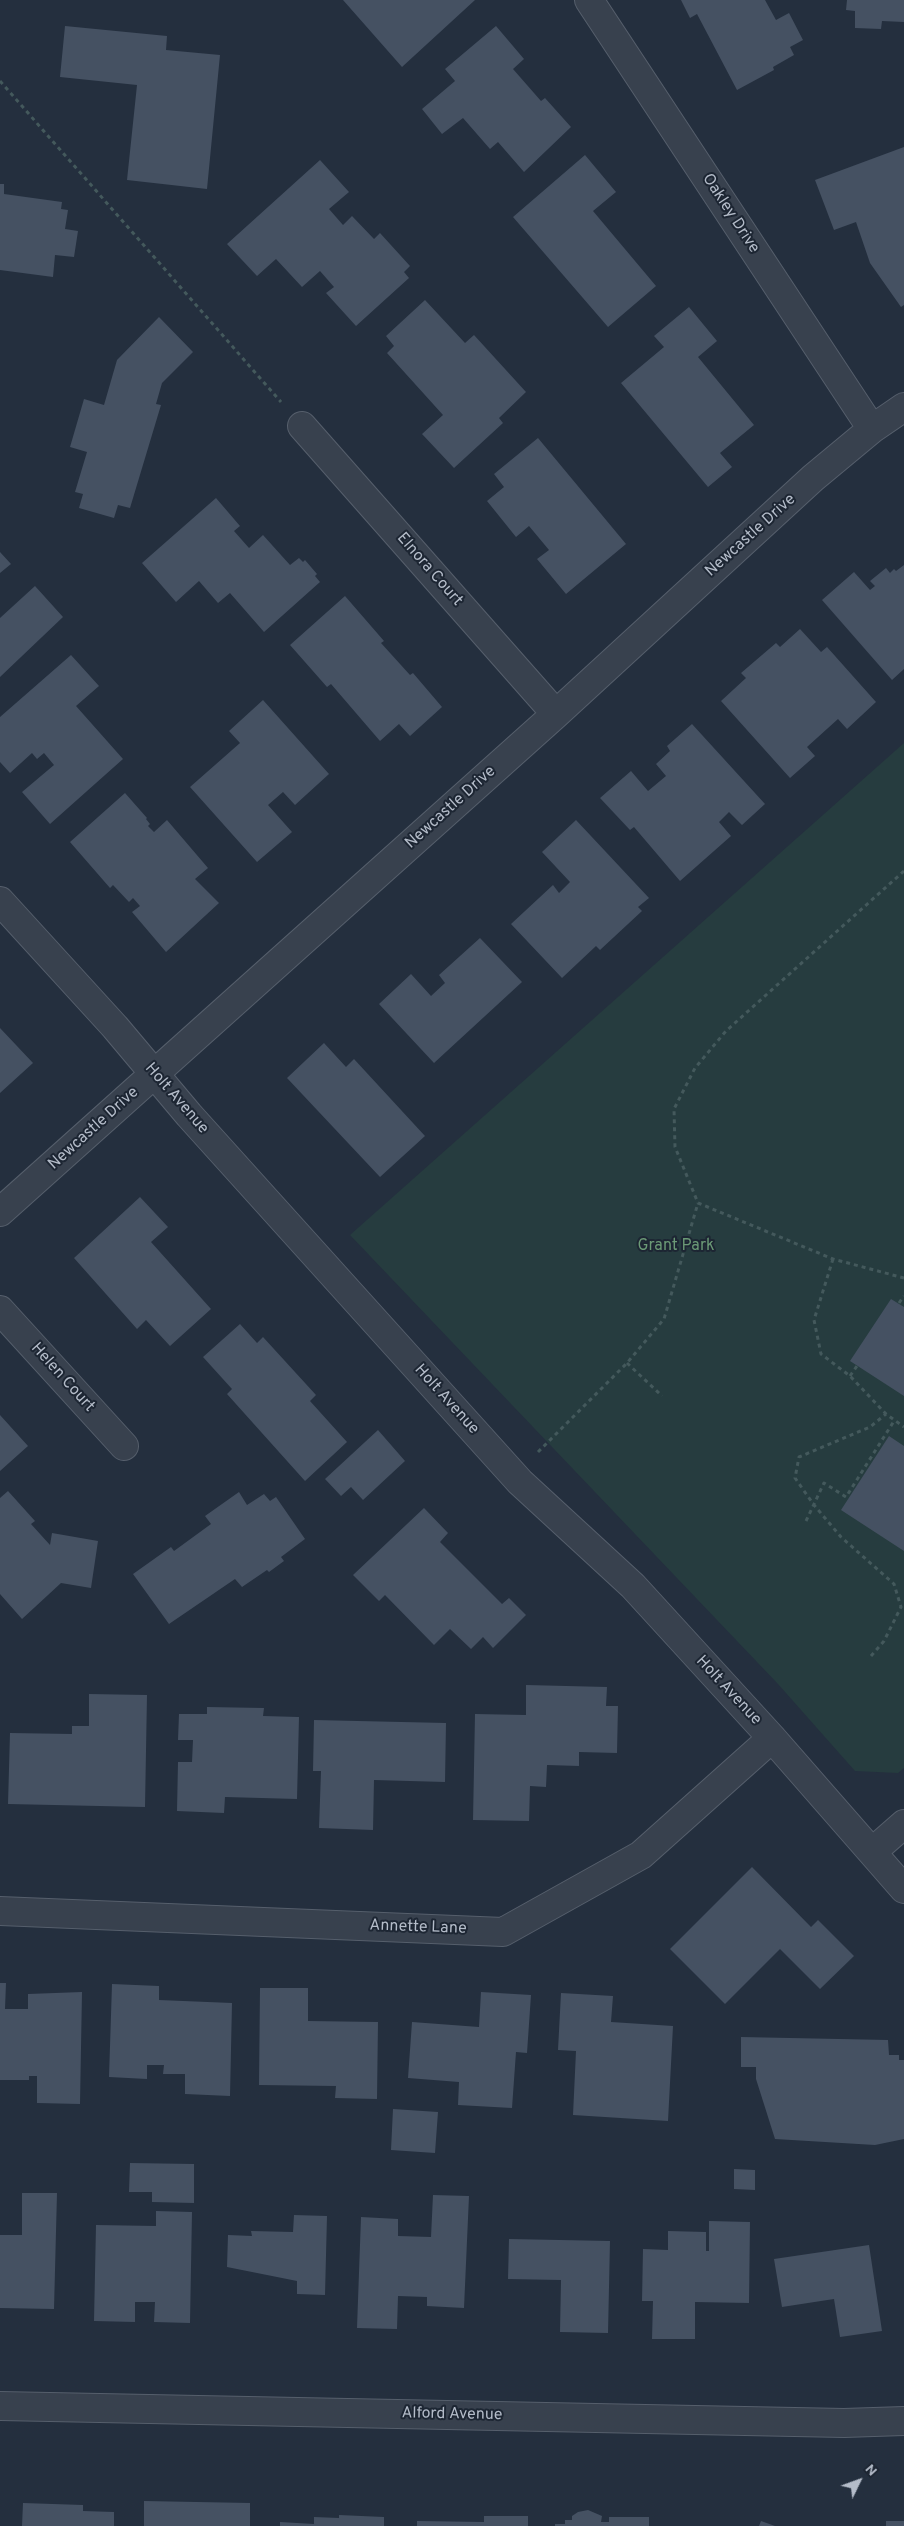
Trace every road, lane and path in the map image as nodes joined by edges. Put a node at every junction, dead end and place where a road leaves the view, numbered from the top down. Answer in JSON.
{"nodes":[{"id":1,"x":590,"y":0,"type":"edge"},
{"id":2,"x":0,"y":81,"type":"edge"},
{"id":3,"x":904,"y":407,"type":"edge"},
{"id":4,"x":302,"y":426,"type":"joint"},
{"id":5,"x":872,"y":429,"type":"junction"},
{"id":6,"x":556,"y":714,"type":"junction"},
{"id":7,"x":904,"y":871,"type":"edge"},
{"id":8,"x":0,"y":901,"type":"edge"},
{"id":9,"x":154,"y":1074,"type":"junction"},
{"id":10,"x":698,"y":1203,"type":"junction"},
{"id":11,"x":0,"y":1212,"type":"edge"},
{"id":12,"x":833,"y":1259,"type":"junction"},
{"id":13,"x":904,"y":1278,"type":"edge"},
{"id":14,"x":904,"y":1296,"type":"edge"},
{"id":15,"x":899,"y":1304,"type":"dead end"},
{"id":16,"x":0,"y":1310,"type":"edge"},
{"id":17,"x":627,"y":1363,"type":"junction"},
{"id":18,"x":857,"y":1366,"type":"dead end"},
{"id":19,"x":850,"y":1376,"type":"junction"},
{"id":20,"x":662,"y":1396,"type":"dead end"},
{"id":21,"x":886,"y":1414,"type":"junction"},
{"id":22,"x":894,"y":1421,"type":"junction"},
{"id":23,"x":904,"y":1427,"type":"edge"},
{"id":24,"x":124,"y":1446,"type":"dead end"},
{"id":25,"x":514,"y":1476,"type":"junction"},
{"id":26,"x":814,"y":1505,"type":"junction"},
{"id":27,"x":806,"y":1521,"type":"dead end"},
{"id":28,"x":871,"y":1656,"type":"dead end"},
{"id":29,"x":772,"y":1738,"type":"junction"},
{"id":30,"x":904,"y":1824,"type":"edge"},
{"id":31,"x":872,"y":1852,"type":"junction"},
{"id":32,"x":904,"y":1889,"type":"edge"},
{"id":33,"x":0,"y":1911,"type":"edge"},
{"id":34,"x":0,"y":2406,"type":"edge"},
{"id":35,"x":904,"y":2421,"type":"edge"}],
"edges":[{"from":1,"to":5,"type":"street","name":"Oakley Drive"},
{"from":2,"to":4,"type":"path"},
{"from":3,"to":5,"type":"street","name":"Newcastle Drive"},
{"from":4,"to":6,"type":"street","name":"Elnora Court"},
{"from":5,"to":6,"type":"street","name":"Newcastle Drive"},
{"from":6,"to":9,"type":"street","name":"Newcastle Drive"},
{"from":7,"to":10,"type":"path"},
{"from":8,"to":9,"type":"street","name":"Holt Avenue"},
{"from":9,"to":11,"type":"street","name":"Newcastle Drive"},
{"from":9,"to":25,"type":"street","name":"Holt Avenue"},
{"from":10,"to":12,"type":"path"},
{"from":10,"to":17,"type":"path"},
{"from":12,"to":13,"type":"path"},
{"from":12,"to":19,"type":"path"},
{"from":14,"to":15,"type":"path"},
{"from":16,"to":24,"type":"street","name":"Helen Court"},
{"from":17,"to":20,"type":"path"},
{"from":17,"to":25,"type":"path"},
{"from":18,"to":19,"type":"path"},
{"from":19,"to":21,"type":"path"},
{"from":21,"to":22,"type":"path"},
{"from":21,"to":26,"type":"path"},
{"from":22,"to":23,"type":"path"},
{"from":22,"to":26,"type":"path"},
{"from":25,"to":29,"type":"street","name":"Holt Avenue"},
{"from":26,"to":27,"type":"path"},
{"from":26,"to":28,"type":"path"},
{"from":29,"to":31,"type":"street","name":"Holt Avenue"},
{"from":29,"to":33,"type":"street","name":"Annette Lane"},
{"from":30,"to":31,"type":"street"},
{"from":31,"to":32,"type":"street","name":"Holt Avenue"},
{"from":34,"to":35,"type":"street","name":"Alford Avenue"}]}
